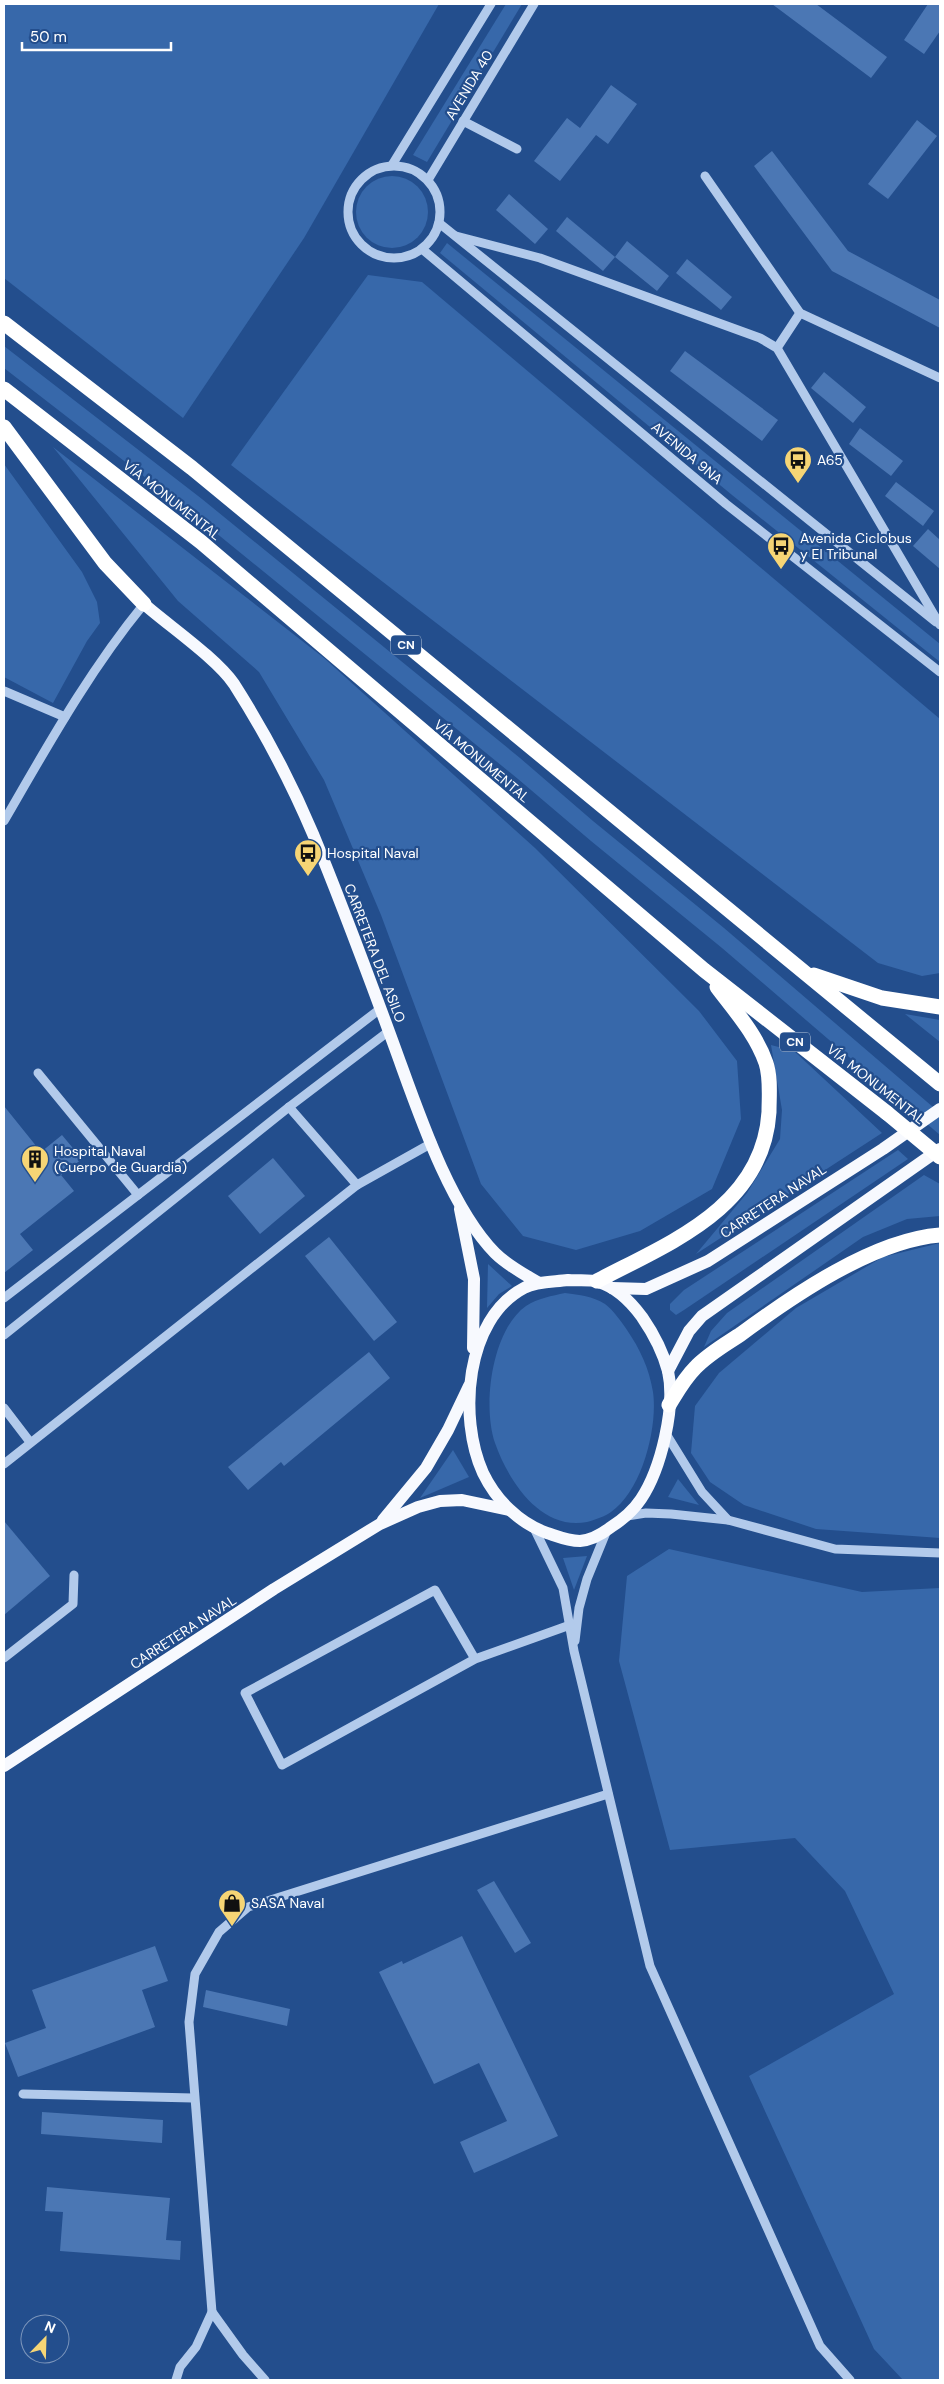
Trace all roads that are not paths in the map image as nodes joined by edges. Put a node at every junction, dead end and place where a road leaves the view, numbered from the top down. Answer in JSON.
{"nodes":[{"id":1,"x":491,"y":4,"type":"edge"},
{"id":2,"x":534,"y":4,"type":"edge"},
{"id":3,"x":463,"y":120,"type":"junction"},
{"id":4,"x":517,"y":149,"type":"dead end"},
{"id":5,"x":392,"y":165,"type":"junction"},
{"id":6,"x":705,"y":176,"type":"dead end"},
{"id":7,"x":428,"y":180,"type":"junction"},
{"id":8,"x":439,"y":223,"type":"junction"},
{"id":9,"x":456,"y":236,"type":"junction"},
{"id":10,"x":422,"y":249,"type":"junction"},
{"id":11,"x":800,"y":313,"type":"junction"},
{"id":12,"x":4,"y":323,"type":"edge"},
{"id":13,"x":777,"y":348,"type":"junction"},
{"id":14,"x":940,"y":378,"type":"edge"},
{"id":15,"x":4,"y":389,"type":"edge"},
{"id":16,"x":4,"y":428,"type":"edge"},
{"id":17,"x":144,"y":604,"type":"junction"},
{"id":18,"x":940,"y":626,"type":"edge"},
{"id":19,"x":940,"y":672,"type":"edge"},
{"id":20,"x":4,"y":691,"type":"edge"},
{"id":21,"x":65,"y":717,"type":"junction"},
{"id":22,"x":4,"y":821,"type":"edge"},
{"id":23,"x":704,"y":970,"type":"junction"},
{"id":24,"x":805,"y":972,"type":"junction"},
{"id":25,"x":940,"y":1007,"type":"edge"},
{"id":26,"x":380,"y":1009,"type":"junction"},
{"id":27,"x":389,"y":1031,"type":"junction"},
{"id":28,"x":38,"y":1073,"type":"dead end"},
{"id":29,"x":940,"y":1084,"type":"edge"},
{"id":30,"x":289,"y":1107,"type":"junction"},
{"id":31,"x":940,"y":1109,"type":"edge"},
{"id":32,"x":432,"y":1144,"type":"junction"},
{"id":33,"x":940,"y":1149,"type":"edge"},
{"id":34,"x":940,"y":1157,"type":"edge"},
{"id":35,"x":357,"y":1185,"type":"junction"},
{"id":36,"x":138,"y":1195,"type":"junction"},
{"id":37,"x":459,"y":1202,"type":"junction"},
{"id":38,"x":940,"y":1234,"type":"edge"},
{"id":39,"x":597,"y":1281,"type":"junction"},
{"id":40,"x":539,"y":1283,"type":"junction"},
{"id":41,"x":611,"y":1288,"type":"junction"},
{"id":42,"x":4,"y":1298,"type":"edge"},
{"id":43,"x":4,"y":1336,"type":"edge"},
{"id":44,"x":474,"y":1362,"type":"junction"},
{"id":45,"x":668,"y":1371,"type":"junction"},
{"id":46,"x":472,"y":1380,"type":"junction"},
{"id":47,"x":669,"y":1405,"type":"junction"},
{"id":48,"x":4,"y":1408,"type":"edge"},
{"id":49,"x":665,"y":1432,"type":"junction"},
{"id":50,"x":30,"y":1442,"type":"junction"},
{"id":51,"x":4,"y":1464,"type":"edge"},
{"id":52,"x":510,"y":1511,"type":"junction"},
{"id":53,"x":627,"y":1516,"type":"junction"},
{"id":54,"x":728,"y":1520,"type":"junction"},
{"id":55,"x":380,"y":1524,"type":"junction"},
{"id":56,"x":534,"y":1528,"type":"junction"},
{"id":57,"x":607,"y":1530,"type":"junction"},
{"id":58,"x":940,"y":1553,"type":"edge"},
{"id":59,"x":74,"y":1575,"type":"dead end"},
{"id":60,"x":570,"y":1625,"type":"junction"},
{"id":61,"x":574,"y":1651,"type":"junction"},
{"id":62,"x":4,"y":1658,"type":"edge"},
{"id":63,"x":475,"y":1659,"type":"junction"},
{"id":64,"x":4,"y":1766,"type":"edge"},
{"id":65,"x":608,"y":1794,"type":"junction"},
{"id":66,"x":23,"y":2094,"type":"dead end"},
{"id":67,"x":194,"y":2098,"type":"junction"},
{"id":68,"x":212,"y":2312,"type":"junction"},
{"id":69,"x":176,"y":2380,"type":"edge"},
{"id":70,"x":264,"y":2380,"type":"edge"},
{"id":71,"x":850,"y":2380,"type":"edge"}],
"edges":[{"from":1,"to":5,"type":"street","name":"AVENIDA 40"},
{"from":2,"to":3,"type":"street","name":"AVENIDA 40"},
{"from":3,"to":4,"type":"street"},
{"from":3,"to":7,"type":"street","name":"AVENIDA 40"},
{"from":5,"to":7,"type":"street"},
{"from":5,"to":10,"type":"street"},
{"from":6,"to":11,"type":"street"},
{"from":7,"to":8,"type":"street"},
{"from":8,"to":9,"type":"street","name":"AVENIDA 9NA"},
{"from":8,"to":10,"type":"street"},
{"from":9,"to":13,"type":"street"},
{"from":9,"to":18,"type":"street","name":"AVENIDA 9NA"},
{"from":10,"to":19,"type":"street","name":"AVENIDA 9NA"},
{"from":11,"to":13,"type":"street"},
{"from":11,"to":14,"type":"street"},
{"from":12,"to":24,"type":"highway","number":"CN"},
{"from":13,"to":18,"type":"street"},
{"from":15,"to":23,"type":"highway","name":"VÍA MONUMENTAL","number":"CN"},
{"from":16,"to":17,"type":"highway"},
{"from":17,"to":21,"type":"street"},
{"from":17,"to":26,"type":"main road","name":"CARRETERA DEL ASILO"},
{"from":20,"to":21,"type":"street"},
{"from":21,"to":22,"type":"street"},
{"from":23,"to":34,"type":"highway","name":"VÍA MONUMENTAL","number":"CN","bridge":true},
{"from":23,"to":39,"type":"highway"},
{"from":24,"to":25,"type":"highway"},
{"from":24,"to":29,"type":"highway","number":"CN"},
{"from":26,"to":27,"type":"main road","name":"CARRETERA DEL ASILO"},
{"from":26,"to":36,"type":"street"},
{"from":27,"to":30,"type":"street"},
{"from":27,"to":32,"type":"main road","name":"CARRETERA DEL ASILO"},
{"from":28,"to":36,"type":"street"},
{"from":30,"to":35,"type":"street"},
{"from":30,"to":43,"type":"street"},
{"from":31,"to":41,"type":"main road","name":"CARRETERA NAVAL"},
{"from":32,"to":35,"type":"street"},
{"from":32,"to":37,"type":"main road","name":"CARRETERA DEL ASILO"},
{"from":33,"to":45,"type":"main road"},
{"from":35,"to":50,"type":"street"},
{"from":36,"to":42,"type":"street"},
{"from":37,"to":40,"type":"main road","name":"CARRETERA DEL ASILO"},
{"from":37,"to":44,"type":"main road","name":"CARRETERA DEL ASILO"},
{"from":38,"to":47,"type":"highway"},
{"from":39,"to":40,"type":"main road"},
{"from":39,"to":41,"type":"main road"},
{"from":40,"to":44,"type":"main road"},
{"from":41,"to":45,"type":"main road"},
{"from":44,"to":46,"type":"main road"},
{"from":45,"to":47,"type":"main road"},
{"from":46,"to":52,"type":"main road"},
{"from":46,"to":55,"type":"main road","name":"CARRETERA NAVAL"},
{"from":47,"to":49,"type":"main road"},
{"from":48,"to":50,"type":"street"},
{"from":49,"to":53,"type":"main road"},
{"from":49,"to":54,"type":"street"},
{"from":50,"to":51,"type":"street"},
{"from":52,"to":55,"type":"main road","name":"CARRETERA NAVAL"},
{"from":52,"to":56,"type":"main road"},
{"from":53,"to":54,"type":"street"},
{"from":53,"to":57,"type":"main road"},
{"from":54,"to":58,"type":"street"},
{"from":55,"to":64,"type":"main road","name":"CARRETERA NAVAL"},
{"from":56,"to":57,"type":"main road"},
{"from":56,"to":60,"type":"street"},
{"from":57,"to":61,"type":"street"},
{"from":59,"to":62,"type":"street"},
{"from":60,"to":61,"type":"street"},
{"from":60,"to":63,"type":"street"},
{"from":61,"to":65,"type":"street"},
{"from":63,"to":63,"type":"street"},
{"from":65,"to":67,"type":"street"},
{"from":65,"to":71,"type":"street"},
{"from":66,"to":67,"type":"street"},
{"from":67,"to":68,"type":"street"},
{"from":68,"to":69,"type":"street"},
{"from":68,"to":70,"type":"street"}]}
